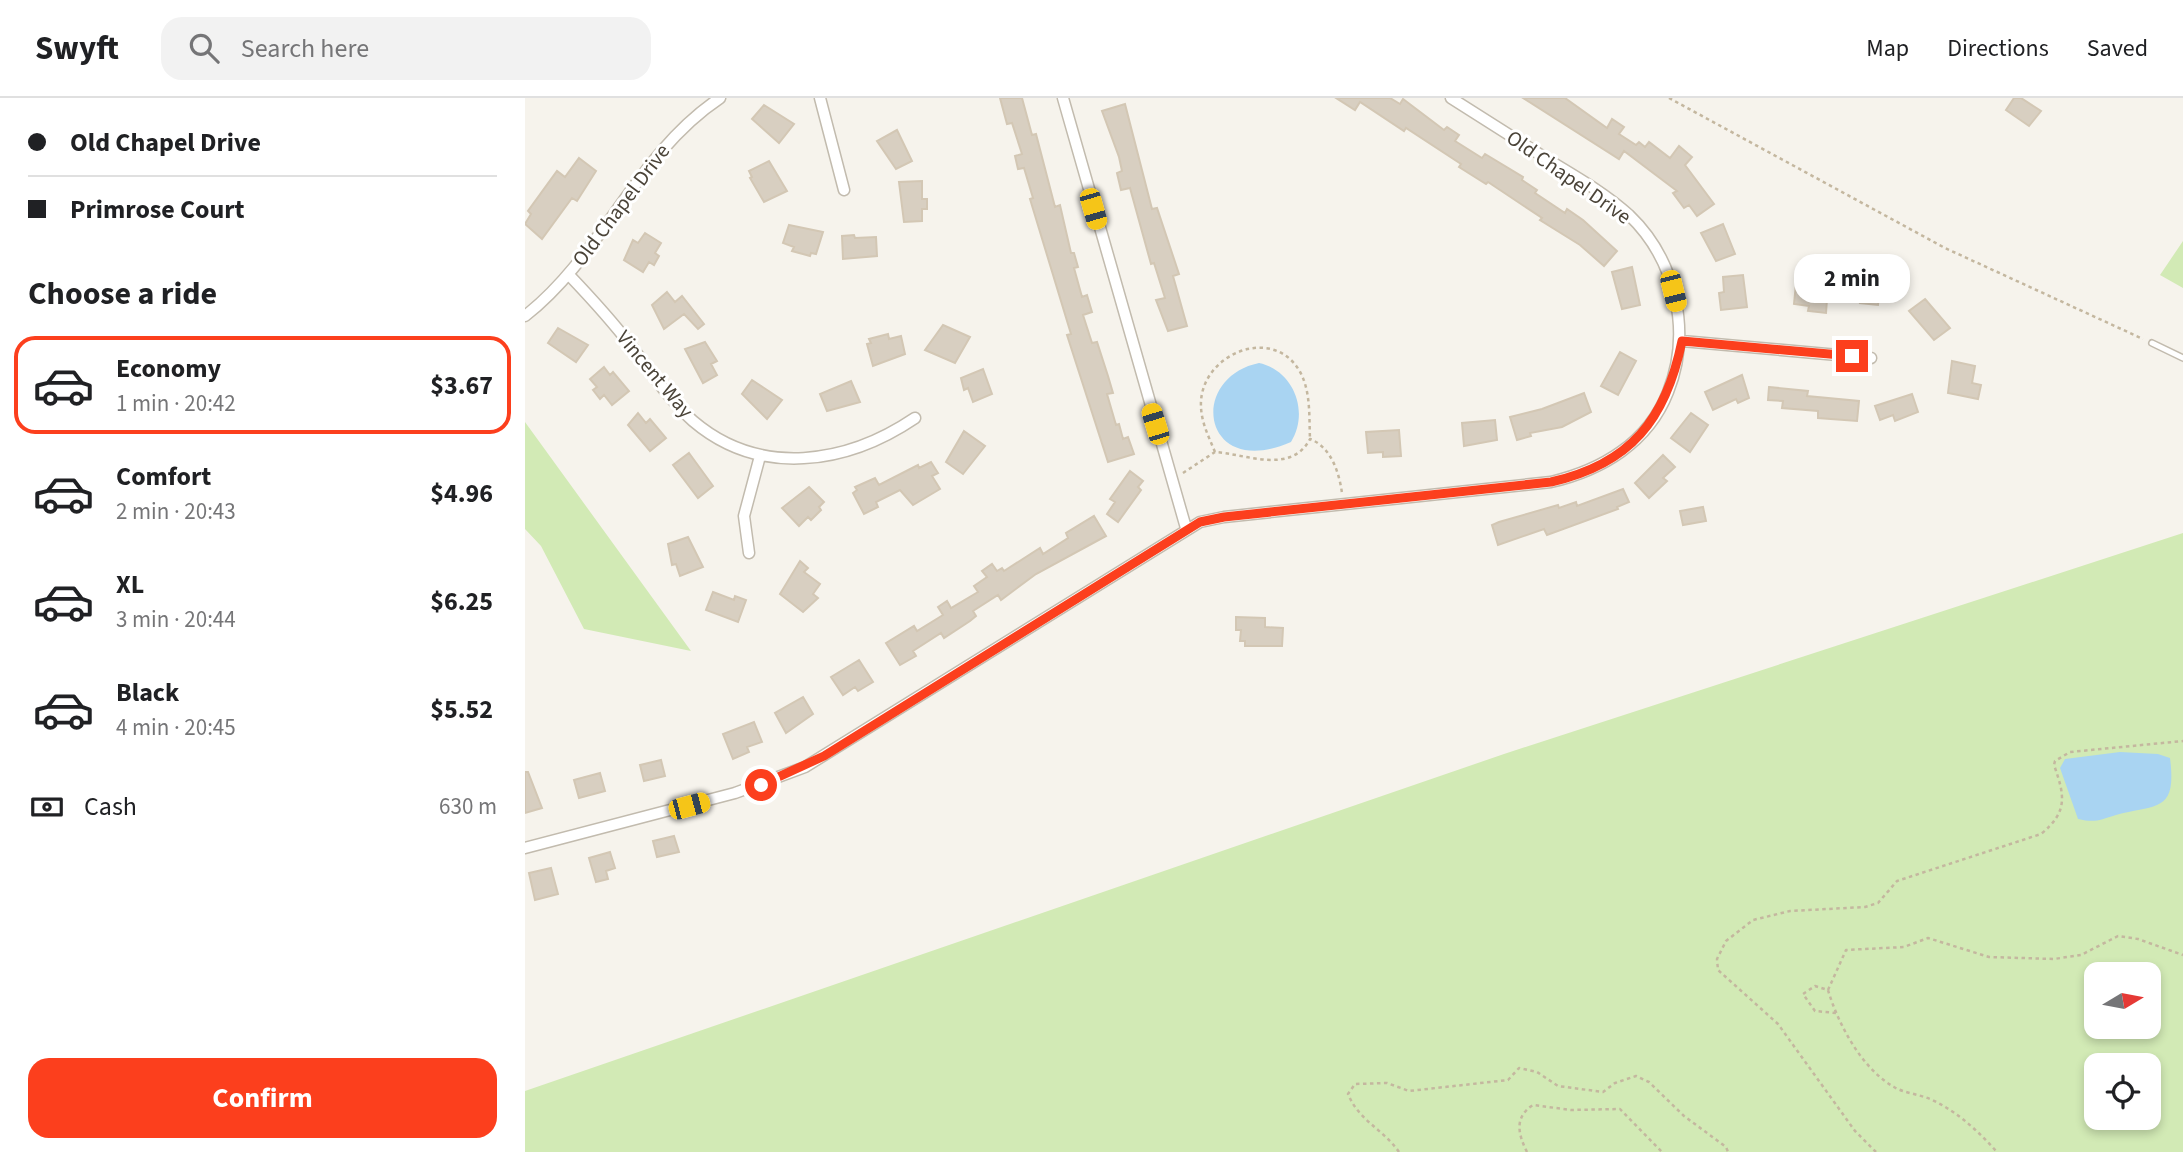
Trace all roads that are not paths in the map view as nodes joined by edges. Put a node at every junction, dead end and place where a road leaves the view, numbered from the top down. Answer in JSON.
{"nodes":[{"id":1,"x":720,"y":98,"type":"edge"},
{"id":2,"x":820,"y":98,"type":"edge"},
{"id":3,"x":1063,"y":98,"type":"edge"},
{"id":4,"x":1451,"y":98,"type":"edge"},
{"id":5,"x":844,"y":190,"type":"dead end"},
{"id":6,"x":569,"y":275,"type":"junction"},
{"id":7,"x":525,"y":316,"type":"edge"},
{"id":8,"x":1682,"y":341,"type":"junction"},
{"id":9,"x":2152,"y":343,"type":"road end"},
{"id":10,"x":1871,"y":358,"type":"dead end"},
{"id":11,"x":2183,"y":358,"type":"edge"},
{"id":12,"x":915,"y":418,"type":"dead end"},
{"id":13,"x":761,"y":456,"type":"junction"},
{"id":14,"x":1186,"y":528,"type":"junction"},
{"id":15,"x":749,"y":553,"type":"dead end"},
{"id":16,"x":525,"y":848,"type":"edge"}],
"edges":[{"from":1,"to":6,"type":"street","name":"Old Chapel Drive"},
{"from":2,"to":5,"type":"street"},
{"from":3,"to":14,"type":"street"},
{"from":4,"to":8,"type":"street","name":"Old Chapel Drive"},
{"from":6,"to":7,"type":"street","name":"Old Chapel Drive"},
{"from":6,"to":13,"type":"street","name":"Vincent Way"},
{"from":8,"to":10,"type":"street"},
{"from":8,"to":14,"type":"street","name":"Old Chapel Drive"},
{"from":9,"to":11,"type":"lane"},
{"from":12,"to":13,"type":"street","name":"Vincent Way"},
{"from":13,"to":15,"type":"street"},
{"from":14,"to":16,"type":"street","name":"Old Chapel Drive"}]}
